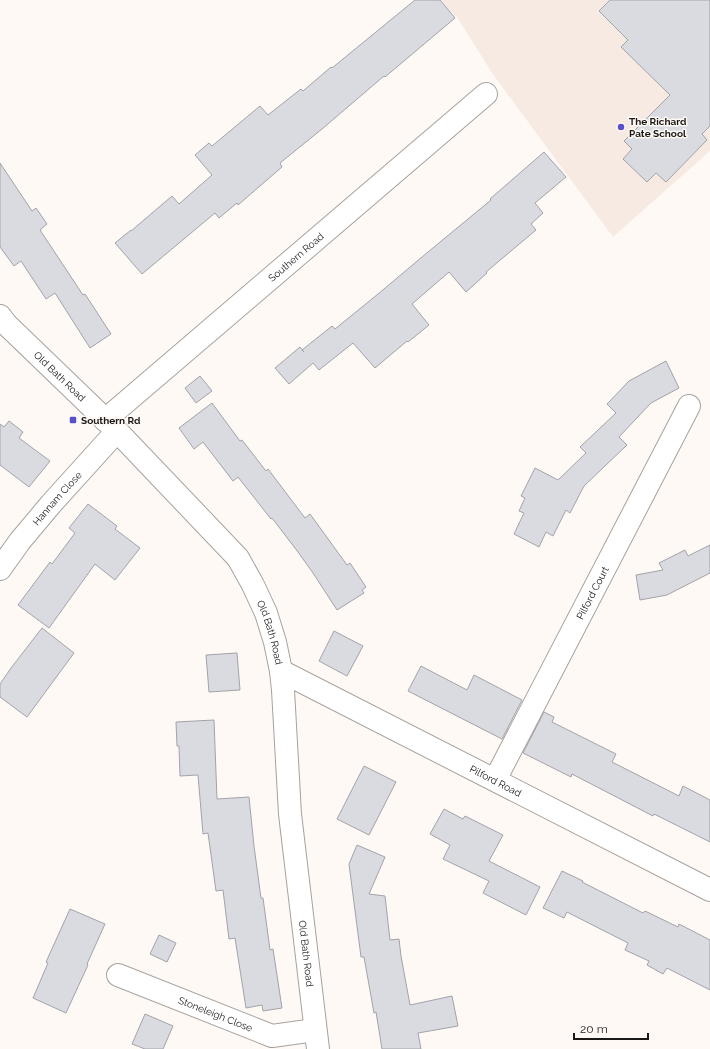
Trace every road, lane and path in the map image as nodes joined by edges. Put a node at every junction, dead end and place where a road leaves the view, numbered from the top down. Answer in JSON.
{"nodes":[{"id":1,"x":486,"y":94,"type":"dead end"},
{"id":2,"x":0,"y":316,"type":"edge"},
{"id":3,"x":689,"y":406,"type":"dead end"},
{"id":4,"x":111,"y":425,"type":"junction"},
{"id":5,"x":0,"y":569,"type":"edge"},
{"id":6,"x":281,"y":672,"type":"junction"},
{"id":7,"x":494,"y":780,"type":"junction"},
{"id":8,"x":710,"y":890,"type":"edge"},
{"id":9,"x":118,"y":975,"type":"dead end"},
{"id":10,"x":317,"y":1040,"type":"edge"}],
"edges":[{"from":1,"to":4,"type":"street","name":"Southern Road"},
{"from":2,"to":4,"type":"street","name":"Old Bath Road"},
{"from":3,"to":7,"type":"street","name":"Pilford Court"},
{"from":4,"to":5,"type":"street","name":"Hannam Close"},
{"from":4,"to":6,"type":"street","name":"Old Bath Road"},
{"from":6,"to":7,"type":"street","name":"Pilford Road"},
{"from":6,"to":10,"type":"street","name":"Old Bath Road"},
{"from":7,"to":8,"type":"street","name":"Pilford Road"},
{"from":9,"to":10,"type":"street","name":"Stoneleigh Close"}]}
